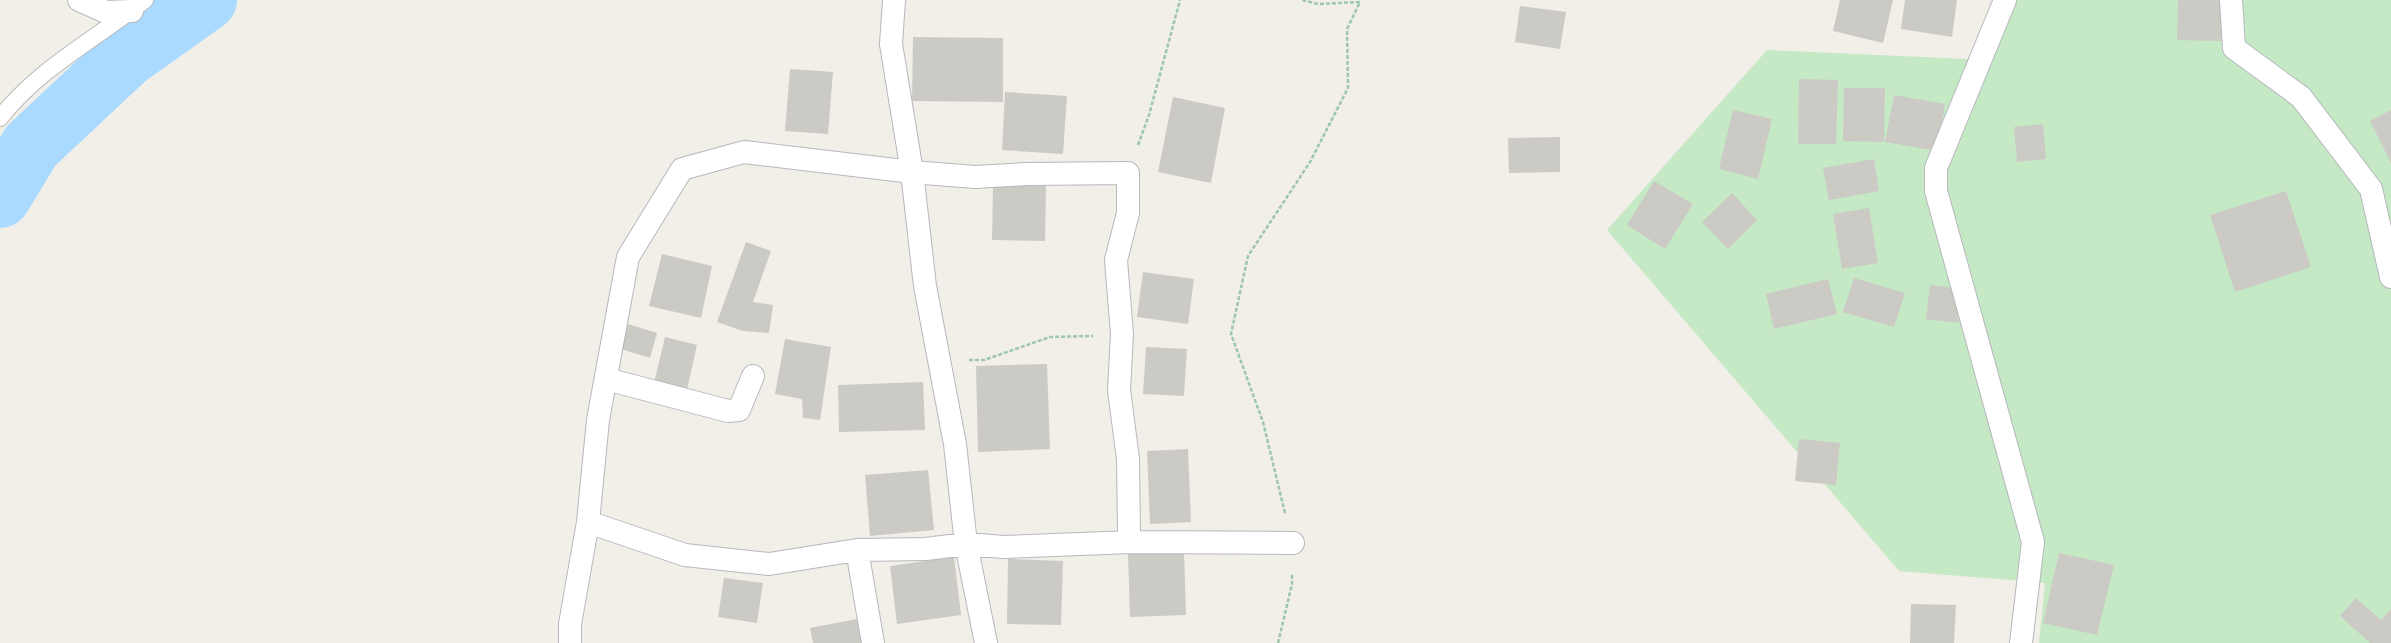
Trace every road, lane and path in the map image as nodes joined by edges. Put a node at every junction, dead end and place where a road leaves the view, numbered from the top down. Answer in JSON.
{"nodes":[{"id":1,"x":79,"y":0,"type":"edge"},
{"id":2,"x":894,"y":0,"type":"edge"},
{"id":3,"x":1180,"y":0,"type":"edge"},
{"id":4,"x":1302,"y":0,"type":"edge"},
{"id":5,"x":2005,"y":0,"type":"edge"},
{"id":6,"x":2231,"y":0,"type":"edge"},
{"id":7,"x":1361,"y":1,"type":"edge"},
{"id":8,"x":138,"y":5,"type":"edge"},
{"id":9,"x":0,"y":118,"type":"edge"},
{"id":10,"x":912,"y":172,"type":"junction"},
{"id":11,"x":1128,"y":173,"type":"junction"},
{"id":12,"x":2391,"y":276,"type":"edge"},
{"id":13,"x":1122,"y":334,"type":"junction"},
{"id":14,"x":939,"y":360,"type":"junction"},
{"id":15,"x":753,"y":376,"type":"dead end"},
{"id":16,"x":606,"y":379,"type":"junction"},
{"id":17,"x":588,"y":522,"type":"junction"},
{"id":18,"x":1132,"y":542,"type":"junction"},
{"id":19,"x":1293,"y":543,"type":"junction"},
{"id":20,"x":966,"y":544,"type":"junction"},
{"id":21,"x":857,"y":550,"type":"junction"},
{"id":22,"x":570,"y":643,"type":"edge"},
{"id":23,"x":874,"y":643,"type":"edge"},
{"id":24,"x":986,"y":643,"type":"edge"},
{"id":25,"x":1278,"y":643,"type":"edge"},
{"id":26,"x":2021,"y":643,"type":"edge"}],
"edges":[{"from":1,"to":8,"type":"street"},
{"from":2,"to":10,"type":"street"},
{"from":3,"to":11,"type":"path"},
{"from":4,"to":7,"type":"path"},
{"from":5,"to":26,"type":"street"},
{"from":6,"to":12,"type":"street"},
{"from":7,"to":19,"type":"path"},
{"from":8,"to":9,"type":"lane"},
{"from":10,"to":11,"type":"street"},
{"from":10,"to":14,"type":"street"},
{"from":10,"to":16,"type":"street"},
{"from":11,"to":13,"type":"street"},
{"from":13,"to":14,"type":"path"},
{"from":13,"to":18,"type":"street"},
{"from":14,"to":20,"type":"street"},
{"from":15,"to":16,"type":"street"},
{"from":16,"to":17,"type":"street"},
{"from":17,"to":21,"type":"street"},
{"from":17,"to":22,"type":"street"},
{"from":18,"to":19,"type":"street"},
{"from":18,"to":20,"type":"street"},
{"from":19,"to":25,"type":"path"},
{"from":20,"to":21,"type":"street"},
{"from":20,"to":24,"type":"street"},
{"from":21,"to":23,"type":"street"}]}
